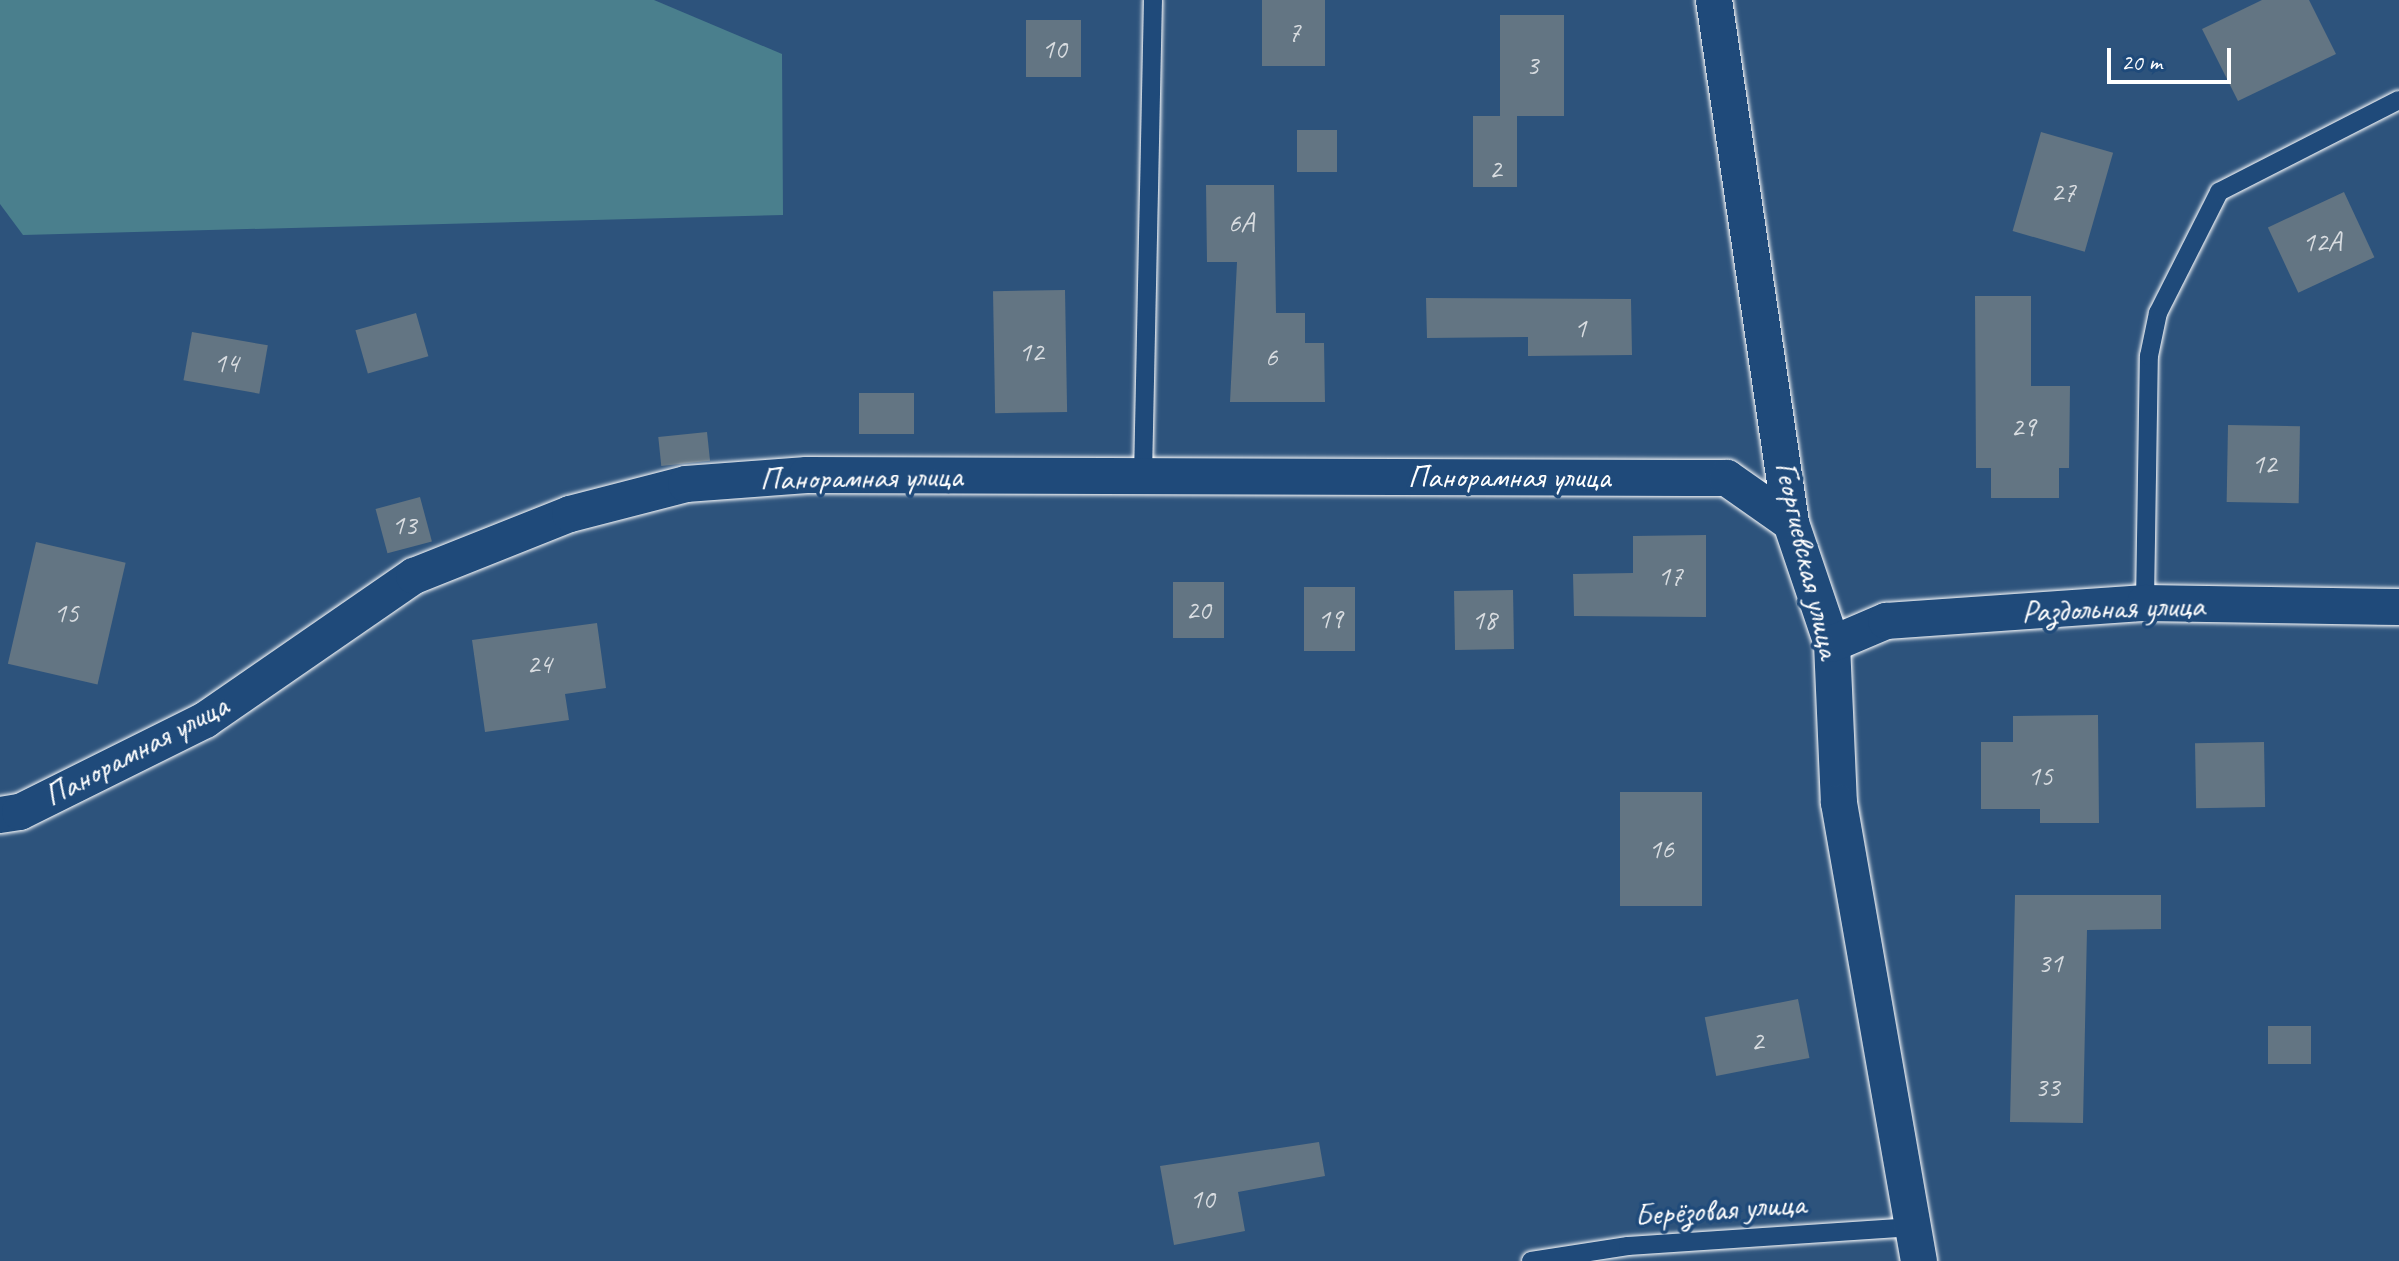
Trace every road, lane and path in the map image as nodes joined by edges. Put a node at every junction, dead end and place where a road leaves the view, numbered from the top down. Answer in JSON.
{"nodes":[{"id":1,"x":1153,"y":0,"type":"edge"},
{"id":2,"x":1714,"y":0,"type":"edge"},
{"id":3,"x":2399,"y":100,"type":"edge"},
{"id":4,"x":1143,"y":476,"type":"junction"},
{"id":5,"x":1791,"y":523,"type":"junction"},
{"id":6,"x":2145,"y":603,"type":"junction"},
{"id":7,"x":2399,"y":607,"type":"edge"},
{"id":8,"x":1832,"y":644,"type":"junction"},
{"id":9,"x":0,"y":815,"type":"edge"},
{"id":10,"x":1916,"y":1244,"type":"edge"},
{"id":11,"x":1531,"y":1261,"type":"edge"}],
"edges":[{"from":1,"to":4,"type":"lane"},
{"from":2,"to":5,"type":"street","name":"Георгиевская улица"},
{"from":3,"to":6,"type":"lane"},
{"from":4,"to":5,"type":"street","name":"Панорамная улица"},
{"from":4,"to":9,"type":"street","name":"Панорамная улица"},
{"from":5,"to":8,"type":"street","name":"Георгиевская улица"},
{"from":6,"to":7,"type":"street","name":"Раздольная улица"},
{"from":6,"to":8,"type":"street","name":"Раздольная улица"},
{"from":8,"to":10,"type":"street","name":"Георгиевская улица"},
{"from":10,"to":11,"type":"lane","name":"Берёзовая улица"}]}
